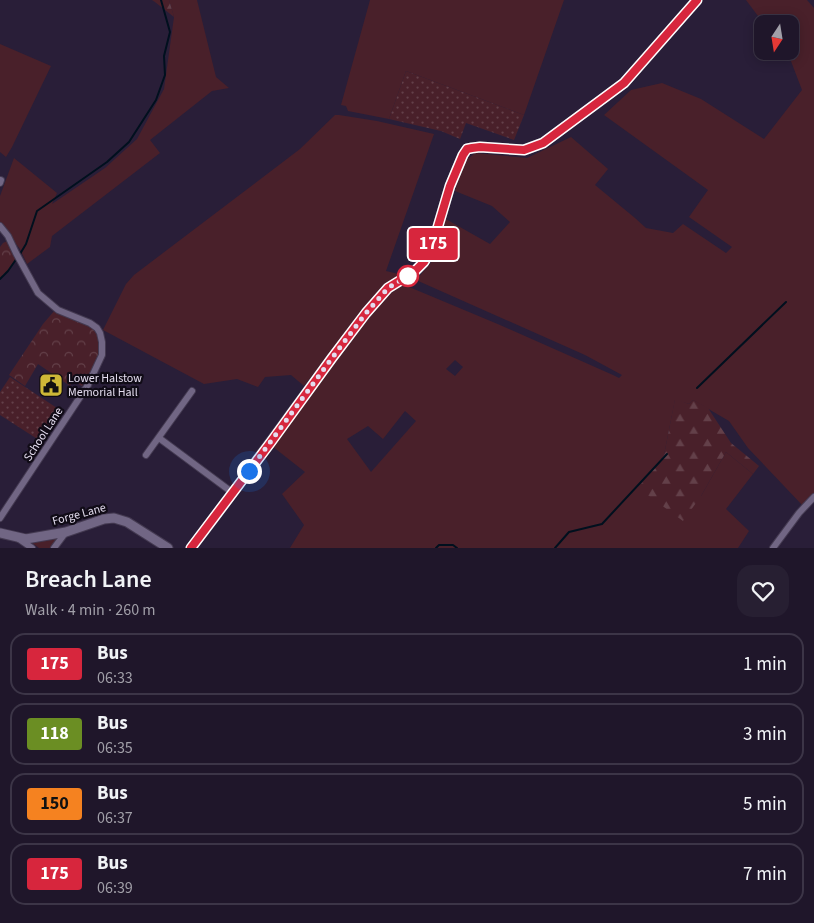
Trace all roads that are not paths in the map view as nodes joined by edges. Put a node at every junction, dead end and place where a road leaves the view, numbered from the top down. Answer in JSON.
{"nodes":[{"id":1,"x":697,"y":0,"type":"edge"},
{"id":2,"x":0,"y":226,"type":"edge"},
{"id":3,"x":192,"y":391,"type":"dead end"},
{"id":4,"x":159,"y":438,"type":"junction"},
{"id":5,"x":146,"y":455,"type":"dead end"},
{"id":6,"x":233,"y":493,"type":"junction"},
{"id":7,"x":814,"y":497,"type":"edge"},
{"id":8,"x":0,"y":518,"type":"edge"},
{"id":9,"x":66,"y":532,"type":"junction"},
{"id":10,"x":0,"y":534,"type":"edge"},
{"id":11,"x":18,"y":538,"type":"junction"},
{"id":12,"x":32,"y":548,"type":"edge"},
{"id":13,"x":54,"y":548,"type":"edge"},
{"id":14,"x":168,"y":548,"type":"edge"},
{"id":15,"x":191,"y":548,"type":"edge"},
{"id":16,"x":774,"y":548,"type":"edge"}],
"edges":[{"from":1,"to":6,"type":"street"},
{"from":2,"to":8,"type":"street","name":"School Lane"},
{"from":3,"to":4,"type":"street"},
{"from":4,"to":5,"type":"street"},
{"from":4,"to":6,"type":"street"},
{"from":6,"to":15,"type":"street"},
{"from":7,"to":16,"type":"street"},
{"from":9,"to":11,"type":"street","name":"Forge Lane"},
{"from":9,"to":13,"type":"street"},
{"from":9,"to":14,"type":"street","name":"Forge Lane"},
{"from":10,"to":11,"type":"street","name":"Forge Lane"},
{"from":11,"to":12,"type":"street"}]}
